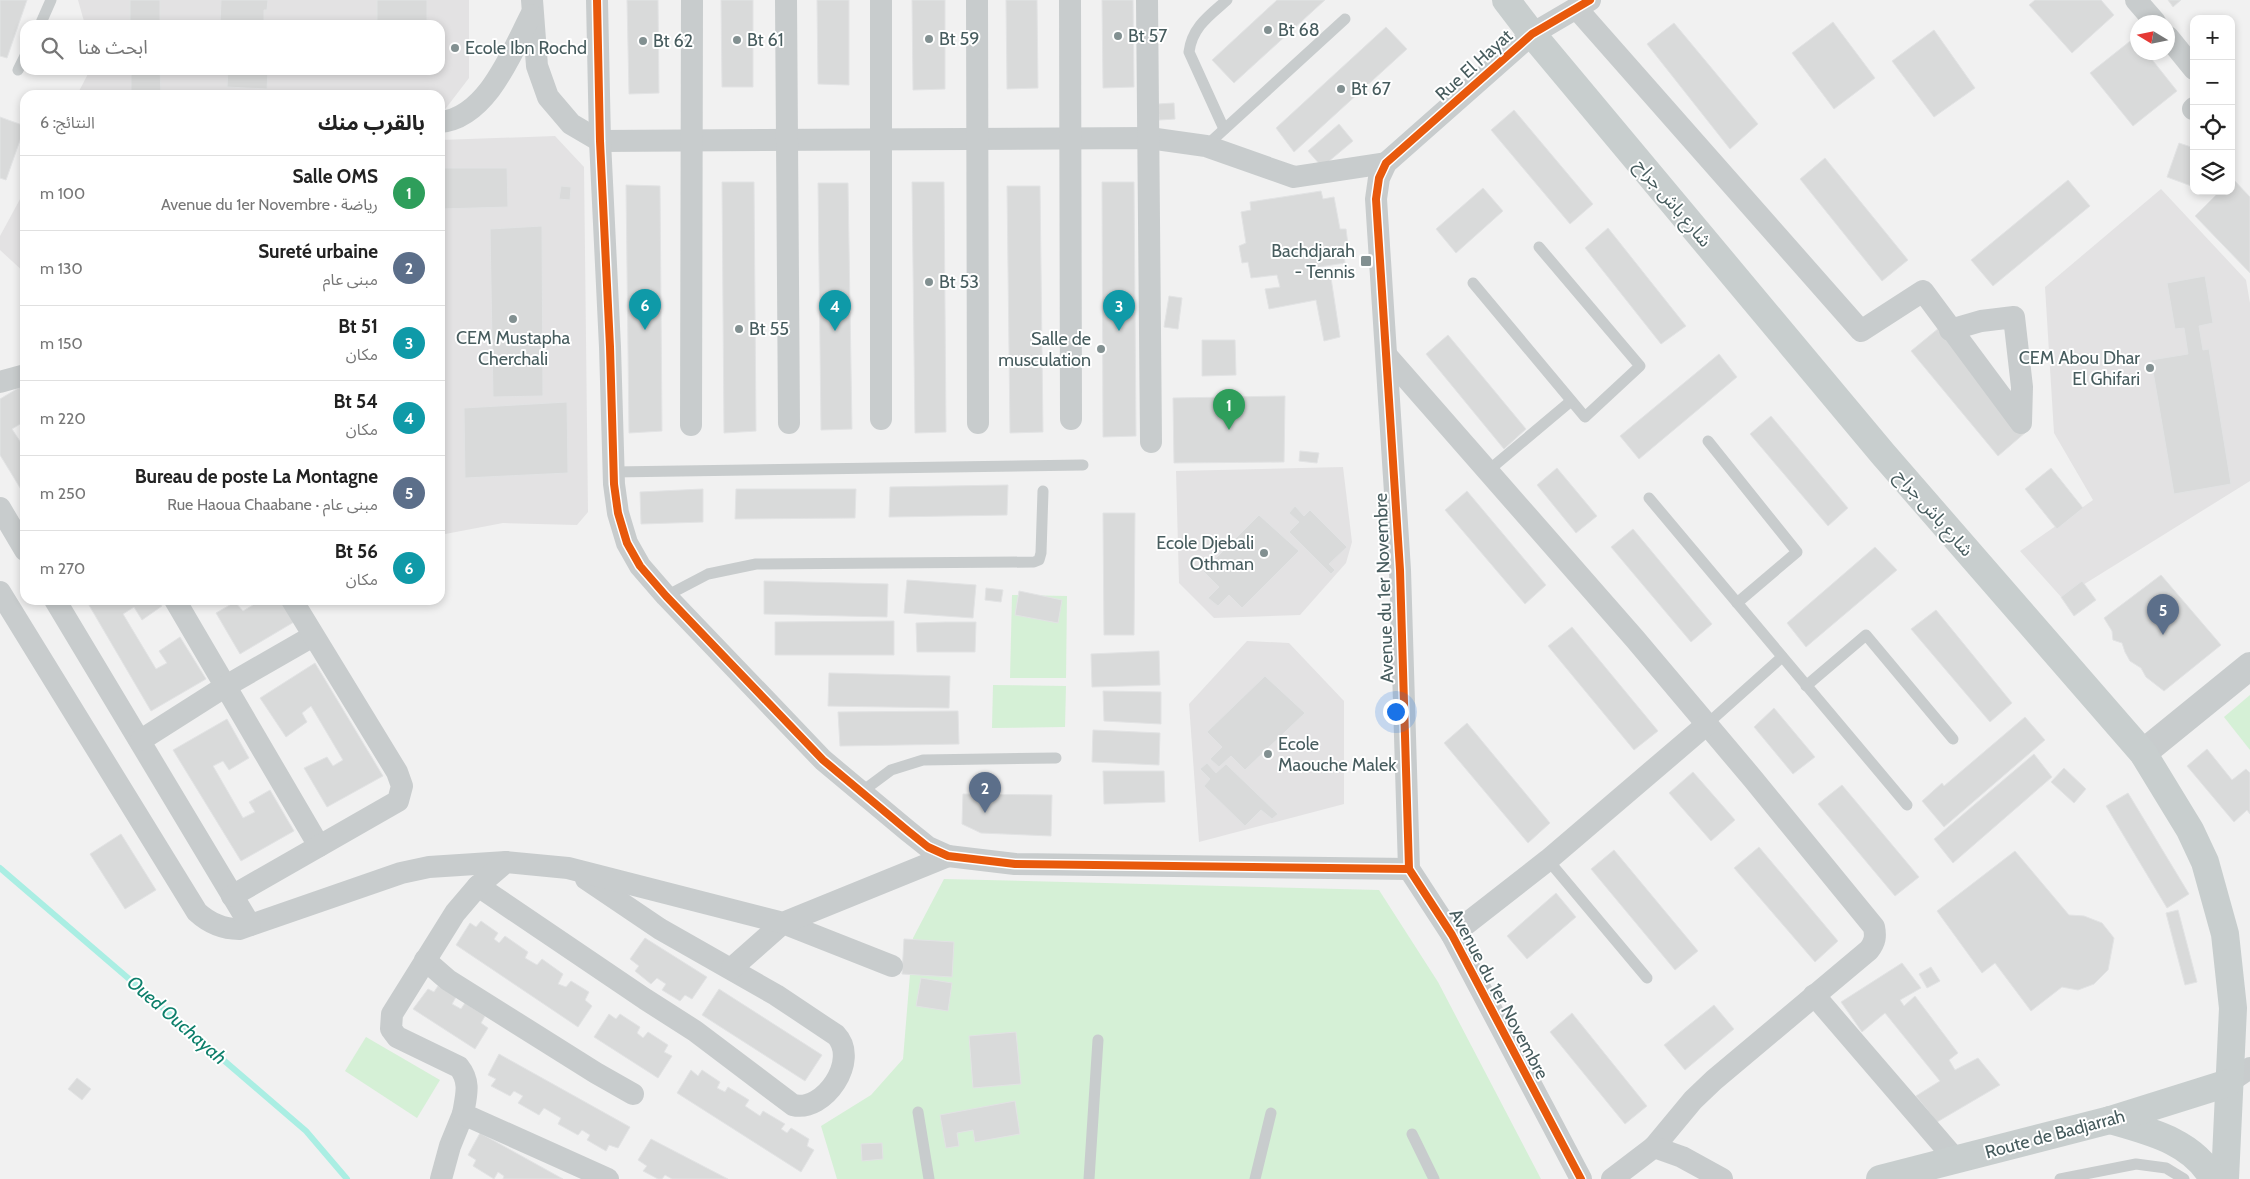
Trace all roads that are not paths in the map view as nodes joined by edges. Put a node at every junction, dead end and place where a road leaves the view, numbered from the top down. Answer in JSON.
{"nodes":[{"id":1,"x":51,"y":0,"type":"edge"},
{"id":2,"x":597,"y":0,"type":"edge"},
{"id":3,"x":692,"y":0,"type":"edge"},
{"id":4,"x":786,"y":0,"type":"edge"},
{"id":5,"x":881,"y":0,"type":"edge"},
{"id":6,"x":977,"y":0,"type":"edge"},
{"id":7,"x":1070,"y":0,"type":"edge"},
{"id":8,"x":1148,"y":0,"type":"edge"},
{"id":9,"x":1227,"y":0,"type":"edge"},
{"id":10,"x":1506,"y":0,"type":"edge"},
{"id":11,"x":2136,"y":0,"type":"edge"},
{"id":12,"x":1583,"y":4,"type":"edge"},
{"id":13,"x":532,"y":7,"type":"edge"},
{"id":14,"x":2149,"y":15,"type":"edge"},
{"id":15,"x":1346,"y":19,"type":"dead end"},
{"id":16,"x":42,"y":20,"type":"edge"},
{"id":17,"x":1532,"y":34,"type":"junction"},
{"id":18,"x":2175,"y":46,"type":"edge"},
{"id":19,"x":2190,"y":64,"type":"edge"},
{"id":20,"x":20,"y":66,"type":"edge"},
{"id":21,"x":18,"y":70,"type":"dead end"},
{"id":22,"x":445,"y":121,"type":"edge"},
{"id":23,"x":1224,"y":129,"type":"junction"},
{"id":24,"x":977,"y":138,"type":"junction"},
{"id":25,"x":1071,"y":138,"type":"junction"},
{"id":26,"x":1149,"y":138,"type":"junction"},
{"id":27,"x":786,"y":140,"type":"junction"},
{"id":28,"x":880,"y":140,"type":"junction"},
{"id":29,"x":600,"y":141,"type":"junction"},
{"id":30,"x":691,"y":142,"type":"junction"},
{"id":31,"x":1206,"y":146,"type":"junction"},
{"id":32,"x":1386,"y":163,"type":"junction"},
{"id":33,"x":1539,"y":247,"type":"dead end"},
{"id":34,"x":1473,"y":283,"type":"dead end"},
{"id":35,"x":1950,"y":330,"type":"junction"},
{"id":36,"x":1387,"y":356,"type":"junction"},
{"id":37,"x":20,"y":376,"type":"edge"},
{"id":38,"x":0,"y":382,"type":"edge"},
{"id":39,"x":1571,"y":401,"type":"junction"},
{"id":40,"x":880,"y":419,"type":"dead end"},
{"id":41,"x":1071,"y":419,"type":"dead end"},
{"id":42,"x":789,"y":422,"type":"dead end"},
{"id":43,"x":978,"y":423,"type":"dead end"},
{"id":44,"x":691,"y":425,"type":"dead end"},
{"id":45,"x":1708,"y":441,"type":"dead end"},
{"id":46,"x":1151,"y":442,"type":"dead end"},
{"id":47,"x":1083,"y":466,"type":"dead end"},
{"id":48,"x":1489,"y":470,"type":"junction"},
{"id":49,"x":613,"y":472,"type":"junction"},
{"id":50,"x":1043,"y":491,"type":"dead end"},
{"id":51,"x":1650,"y":498,"type":"dead end"},
{"id":52,"x":0,"y":508,"type":"edge"},
{"id":53,"x":20,"y":542,"type":"edge"},
{"id":54,"x":0,"y":592,"type":"edge"},
{"id":55,"x":666,"y":596,"type":"junction"},
{"id":56,"x":1737,"y":603,"type":"junction"},
{"id":57,"x":58,"y":605,"type":"edge"},
{"id":58,"x":178,"y":605,"type":"edge"},
{"id":59,"x":295,"y":605,"type":"edge"},
{"id":60,"x":313,"y":636,"type":"junction"},
{"id":61,"x":1782,"y":657,"type":"junction"},
{"id":62,"x":2250,"y":666,"type":"edge"},
{"id":63,"x":226,"y":686,"type":"junction"},
{"id":64,"x":1806,"y":686,"type":"junction"},
{"id":65,"x":1706,"y":725,"type":"junction"},
{"id":66,"x":140,"y":740,"type":"junction"},
{"id":67,"x":1953,"y":740,"type":"dead end"},
{"id":68,"x":2143,"y":753,"type":"junction"},
{"id":69,"x":1056,"y":758,"type":"dead end"},
{"id":70,"x":860,"y":793,"type":"junction"},
{"id":71,"x":1908,"y":805,"type":"dead end"},
{"id":72,"x":319,"y":846,"type":"junction"},
{"id":73,"x":948,"y":856,"type":"junction"},
{"id":74,"x":1548,"y":860,"type":"junction"},
{"id":75,"x":506,"y":862,"type":"junction"},
{"id":76,"x":568,"y":868,"type":"junction"},
{"id":77,"x":1409,"y":869,"type":"junction"},
{"id":78,"x":478,"y":886,"type":"junction"},
{"id":79,"x":232,"y":896,"type":"junction"},
{"id":80,"x":784,"y":923,"type":"junction"},
{"id":81,"x":250,"y":926,"type":"junction"},
{"id":82,"x":1452,"y":935,"type":"junction"},
{"id":83,"x":425,"y":960,"type":"junction"},
{"id":84,"x":892,"y":966,"type":"dead end"},
{"id":85,"x":732,"y":968,"type":"junction"},
{"id":86,"x":1646,"y":978,"type":"dead end"},
{"id":87,"x":1814,"y":995,"type":"junction"},
{"id":88,"x":1098,"y":1040,"type":"dead end"},
{"id":89,"x":2239,"y":1076,"type":"edge"},
{"id":90,"x":633,"y":1094,"type":"dead end"},
{"id":91,"x":918,"y":1112,"type":"dead end"},
{"id":92,"x":1270,"y":1113,"type":"dead end"},
{"id":93,"x":463,"y":1114,"type":"junction"},
{"id":94,"x":2110,"y":1120,"type":"junction"},
{"id":95,"x":1412,"y":1134,"type":"dead end"},
{"id":96,"x":1654,"y":1147,"type":"junction"},
{"id":97,"x":1956,"y":1160,"type":"junction"},
{"id":98,"x":441,"y":1179,"type":"edge"},
{"id":99,"x":608,"y":1179,"type":"edge"},
{"id":100,"x":929,"y":1179,"type":"edge"},
{"id":101,"x":1089,"y":1179,"type":"edge"},
{"id":102,"x":1255,"y":1179,"type":"edge"},
{"id":103,"x":1434,"y":1179,"type":"edge"},
{"id":104,"x":1581,"y":1179,"type":"edge"},
{"id":105,"x":1612,"y":1179,"type":"edge"},
{"id":106,"x":1722,"y":1179,"type":"edge"},
{"id":107,"x":1880,"y":1179,"type":"edge"},
{"id":108,"x":2060,"y":1179,"type":"edge"},
{"id":109,"x":2184,"y":1179,"type":"edge"},
{"id":110,"x":2213,"y":1179,"type":"edge"},
{"id":111,"x":2225,"y":1179,"type":"edge"}],
"edges":[{"from":1,"to":16,"type":"lane"},
{"from":2,"to":29,"type":"street"},
{"from":3,"to":30,"type":"street"},
{"from":4,"to":27,"type":"street"},
{"from":5,"to":28,"type":"street"},
{"from":6,"to":24,"type":"street"},
{"from":7,"to":25,"type":"street"},
{"from":8,"to":26,"type":"street"},
{"from":9,"to":23,"type":"lane"},
{"from":10,"to":17,"type":"main road","name":"شارع باش جراح"},
{"from":11,"to":14,"type":"street"},
{"from":12,"to":17,"type":"street","name":"Rue El Hayat"},
{"from":12,"to":35,"type":"street"},
{"from":13,"to":22,"type":"street"},
{"from":13,"to":29,"type":"street"},
{"from":15,"to":23,"type":"lane"},
{"from":17,"to":32,"type":"street","name":"Rue El Hayat"},
{"from":17,"to":68,"type":"main road","name":"شارع باش جراح"},
{"from":18,"to":19,"type":"street"},
{"from":20,"to":21,"type":"lane"},
{"from":23,"to":31,"type":"lane"},
{"from":24,"to":25,"type":"street"},
{"from":24,"to":28,"type":"street"},
{"from":24,"to":43,"type":"street"},
{"from":25,"to":26,"type":"street"},
{"from":25,"to":41,"type":"street"},
{"from":26,"to":31,"type":"street"},
{"from":26,"to":46,"type":"street"},
{"from":27,"to":28,"type":"street"},
{"from":27,"to":30,"type":"street"},
{"from":27,"to":42,"type":"street"},
{"from":28,"to":40,"type":"street"},
{"from":29,"to":30,"type":"street"},
{"from":29,"to":49,"type":"street"},
{"from":30,"to":44,"type":"street"},
{"from":31,"to":32,"type":"street"},
{"from":32,"to":36,"type":"street","name":"Avenue du 1er Novembre"},
{"from":33,"to":39,"type":"lane"},
{"from":34,"to":39,"type":"lane"},
{"from":35,"to":35,"type":"street"},
{"from":36,"to":48,"type":"street"},
{"from":36,"to":77,"type":"street","name":"Avenue du 1er Novembre"},
{"from":37,"to":38,"type":"street"},
{"from":39,"to":48,"type":"lane"},
{"from":45,"to":56,"type":"lane"},
{"from":47,"to":49,"type":"lane"},
{"from":48,"to":65,"type":"street"},
{"from":49,"to":55,"type":"street"},
{"from":50,"to":55,"type":"lane"},
{"from":51,"to":56,"type":"lane"},
{"from":52,"to":53,"type":"street"},
{"from":54,"to":81,"type":"street"},
{"from":55,"to":70,"type":"street"},
{"from":56,"to":61,"type":"lane"},
{"from":57,"to":66,"type":"street"},
{"from":58,"to":63,"type":"street"},
{"from":59,"to":60,"type":"street"},
{"from":60,"to":63,"type":"street"},
{"from":60,"to":72,"type":"street"},
{"from":61,"to":64,"type":"lane"},
{"from":61,"to":65,"type":"lane"},
{"from":62,"to":68,"type":"street"},
{"from":63,"to":66,"type":"street"},
{"from":63,"to":72,"type":"street"},
{"from":64,"to":67,"type":"lane"},
{"from":64,"to":71,"type":"lane"},
{"from":65,"to":74,"type":"street"},
{"from":65,"to":87,"type":"street"},
{"from":66,"to":79,"type":"street"},
{"from":68,"to":89,"type":"main road","name":"شارع باش جراح"},
{"from":69,"to":70,"type":"lane"},
{"from":70,"to":73,"type":"street"},
{"from":72,"to":79,"type":"street"},
{"from":73,"to":77,"type":"street"},
{"from":73,"to":80,"type":"street"},
{"from":74,"to":82,"type":"street"},
{"from":74,"to":86,"type":"lane"},
{"from":75,"to":76,"type":"street"},
{"from":75,"to":78,"type":"street"},
{"from":75,"to":81,"type":"street"},
{"from":76,"to":80,"type":"street"},
{"from":76,"to":85,"type":"street"},
{"from":77,"to":82,"type":"street","name":"Avenue du 1er Novembre"},
{"from":78,"to":83,"type":"street"},
{"from":78,"to":85,"type":"street"},
{"from":79,"to":81,"type":"street"},
{"from":80,"to":84,"type":"street"},
{"from":80,"to":85,"type":"street"},
{"from":82,"to":104,"type":"street","name":"Avenue du 1er Novembre"},
{"from":83,"to":90,"type":"street"},
{"from":83,"to":93,"type":"street"},
{"from":87,"to":96,"type":"street"},
{"from":87,"to":97,"type":"street"},
{"from":88,"to":101,"type":"lane"},
{"from":89,"to":94,"type":"main road","name":"Route de Badjarrah"},
{"from":89,"to":111,"type":"main road","name":"شارع باش جراح"},
{"from":91,"to":100,"type":"lane"},
{"from":92,"to":102,"type":"lane"},
{"from":93,"to":98,"type":"street"},
{"from":93,"to":99,"type":"street"},
{"from":94,"to":97,"type":"main road","name":"Route de Badjarrah"},
{"from":94,"to":110,"type":"main road"},
{"from":95,"to":103,"type":"lane"},
{"from":96,"to":105,"type":"street"},
{"from":96,"to":106,"type":"street"},
{"from":97,"to":107,"type":"main road","name":"Route de Badjarrah"},
{"from":108,"to":109,"type":"lane"}]}
